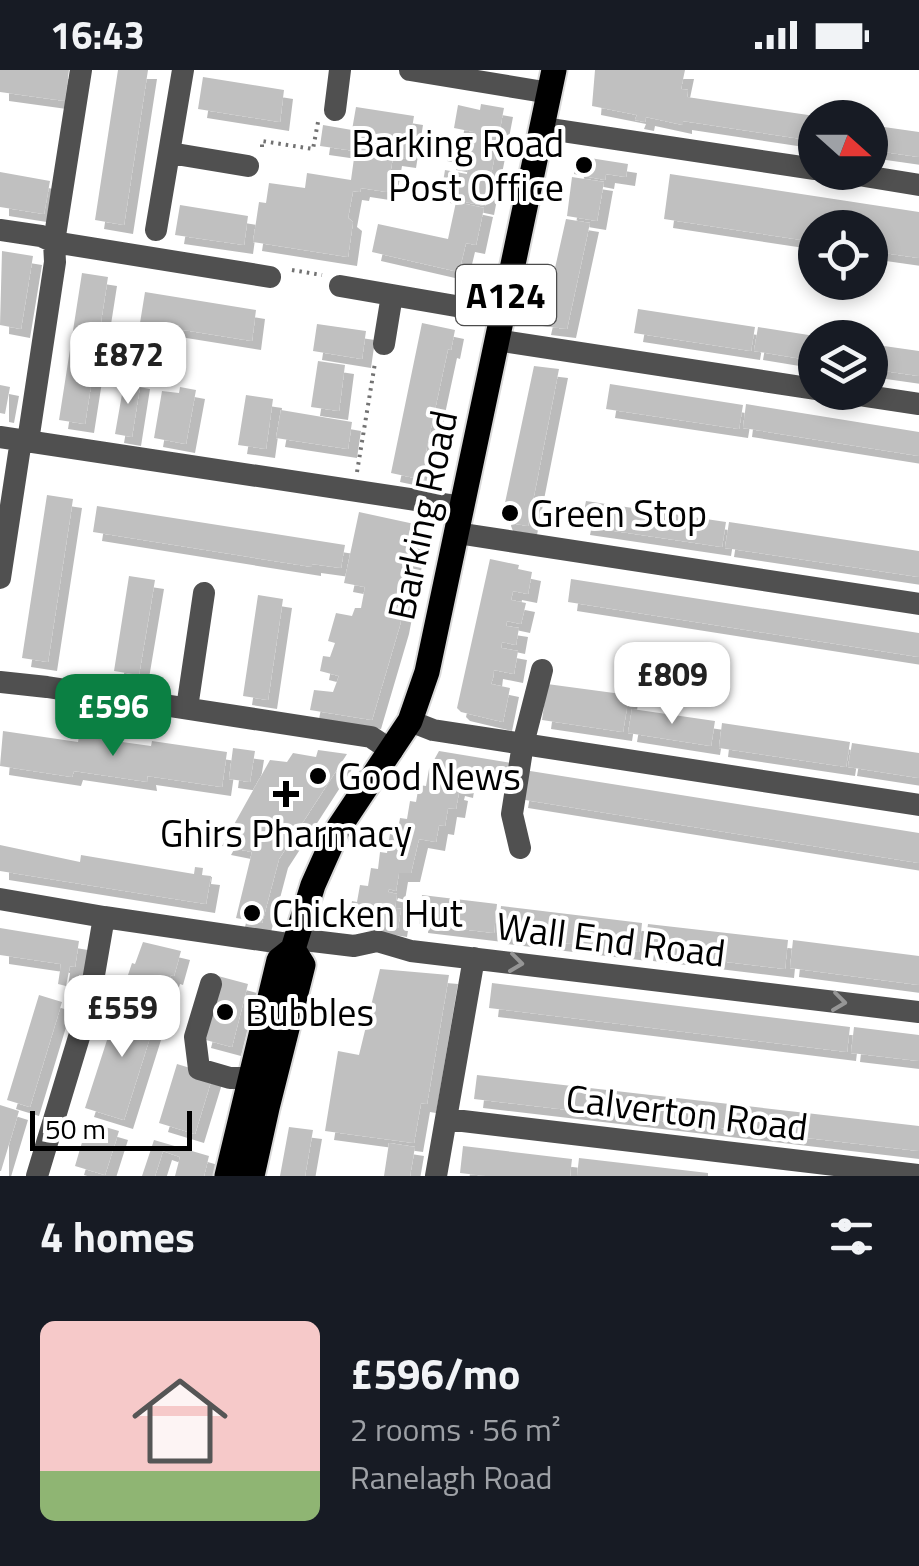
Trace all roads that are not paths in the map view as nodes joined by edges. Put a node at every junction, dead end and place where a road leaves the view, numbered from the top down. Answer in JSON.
{"nodes":[{"id":1,"x":81,"y":70,"type":"edge"},
{"id":2,"x":183,"y":70,"type":"edge"},
{"id":3,"x":340,"y":70,"type":"edge"},
{"id":4,"x":410,"y":70,"type":"edge"},
{"id":5,"x":552,"y":81,"type":"edge"},
{"id":6,"x":335,"y":110,"type":"dead end"},
{"id":7,"x":543,"y":128,"type":"junction"},
{"id":8,"x":170,"y":153,"type":"junction"},
{"id":9,"x":248,"y":166,"type":"dead end"},
{"id":10,"x":798,"y":166,"type":"edge"},
{"id":11,"x":888,"y":179,"type":"edge"},
{"id":12,"x":919,"y":184,"type":"edge"},
{"id":13,"x":0,"y":230,"type":"edge"},
{"id":14,"x":156,"y":230,"type":"dead end"},
{"id":15,"x":54,"y":242,"type":"junction"},
{"id":16,"x":270,"y":277,"type":"road end"},
{"id":17,"x":340,"y":286,"type":"road end"},
{"id":18,"x":392,"y":295,"type":"junction"},
{"id":19,"x":502,"y":314,"type":"junction"},
{"id":20,"x":496,"y":340,"type":"junction"},
{"id":21,"x":380,"y":350,"type":"road end"},
{"id":22,"x":798,"y":386,"type":"edge"},
{"id":23,"x":888,"y":399,"type":"edge"},
{"id":24,"x":919,"y":404,"type":"edge"},
{"id":25,"x":16,"y":440,"type":"edge"},
{"id":26,"x":459,"y":520,"type":"junction"},
{"id":27,"x":0,"y":578,"type":"edge"},
{"id":28,"x":204,"y":592,"type":"dead end"},
{"id":29,"x":919,"y":604,"type":"edge"},
{"id":30,"x":542,"y":670,"type":"dead end"},
{"id":31,"x":0,"y":682,"type":"edge"},
{"id":32,"x":187,"y":708,"type":"junction"},
{"id":33,"x":410,"y":721,"type":"junction"},
{"id":34,"x":523,"y":744,"type":"junction"},
{"id":35,"x":392,"y":751,"type":"junction"},
{"id":36,"x":919,"y":805,"type":"edge"},
{"id":37,"x":520,"y":848,"type":"dead end"},
{"id":38,"x":0,"y":899,"type":"edge"},
{"id":39,"x":104,"y":917,"type":"junction"},
{"id":40,"x":294,"y":944,"type":"junction"},
{"id":41,"x":474,"y":958,"type":"junction"},
{"id":42,"x":211,"y":984,"type":"dead end"},
{"id":43,"x":919,"y":1012,"type":"edge"},
{"id":44,"x":251,"y":1078,"type":"junction"},
{"id":45,"x":446,"y":1119,"type":"junction"},
{"id":46,"x":919,"y":1175,"type":"edge"},
{"id":47,"x":37,"y":1176,"type":"edge"},
{"id":48,"x":227,"y":1176,"type":"edge"},
{"id":49,"x":252,"y":1176,"type":"edge"},
{"id":50,"x":436,"y":1176,"type":"edge"}],
"edges":[{"from":1,"to":15,"type":"street"},
{"from":2,"to":8,"type":"street"},
{"from":3,"to":6,"type":"street"},
{"from":4,"to":5,"type":"street"},
{"from":5,"to":7,"type":"main road","name":"Barking Road","number":"A124"},
{"from":7,"to":10,"type":"street"},
{"from":7,"to":19,"type":"main road","name":"Barking Road","number":"A124"},
{"from":8,"to":9,"type":"street"},
{"from":8,"to":14,"type":"street"},
{"from":11,"to":12,"type":"street"},
{"from":13,"to":15,"type":"street"},
{"from":15,"to":16,"type":"street"},
{"from":15,"to":25,"type":"street"},
{"from":17,"to":18,"type":"street"},
{"from":18,"to":19,"type":"street"},
{"from":18,"to":21,"type":"street"},
{"from":19,"to":20,"type":"main road","name":"Barking Road","number":"A124"},
{"from":20,"to":22,"type":"street"},
{"from":20,"to":26,"type":"main road","name":"Barking Road","number":"A124"},
{"from":23,"to":24,"type":"street"},
{"from":25,"to":26,"type":"street"},
{"from":25,"to":27,"type":"street"},
{"from":26,"to":29,"type":"street"},
{"from":26,"to":33,"type":"main road","name":"Barking Road","number":"A124"},
{"from":28,"to":32,"type":"street"},
{"from":30,"to":34,"type":"street"},
{"from":31,"to":32,"type":"street"},
{"from":32,"to":35,"type":"street"},
{"from":33,"to":34,"type":"street"},
{"from":33,"to":35,"type":"main road","name":"Barking Road","number":"A124"},
{"from":34,"to":36,"type":"street"},
{"from":34,"to":37,"type":"street"},
{"from":35,"to":40,"type":"main road","name":"Barking Road","number":"A124"},
{"from":38,"to":39,"type":"street","name":"Wall End Road"},
{"from":39,"to":40,"type":"street","name":"Wall End Road"},
{"from":39,"to":47,"type":"street"},
{"from":40,"to":41,"type":"street","name":"Wall End Road"},
{"from":40,"to":44,"type":"main road","name":"Barking Road","number":"A124"},
{"from":40,"to":49,"type":"main road","name":"Barking Road","number":"A124"},
{"from":41,"to":43,"type":"street","name":"Wall End Road","one_way":true},
{"from":41,"to":45,"type":"street"},
{"from":42,"to":44,"type":"street"},
{"from":44,"to":48,"type":"main road","name":"Barking Road","number":"A124"},
{"from":45,"to":46,"type":"street","name":"Calverton Road"},
{"from":45,"to":50,"type":"street"}]}
